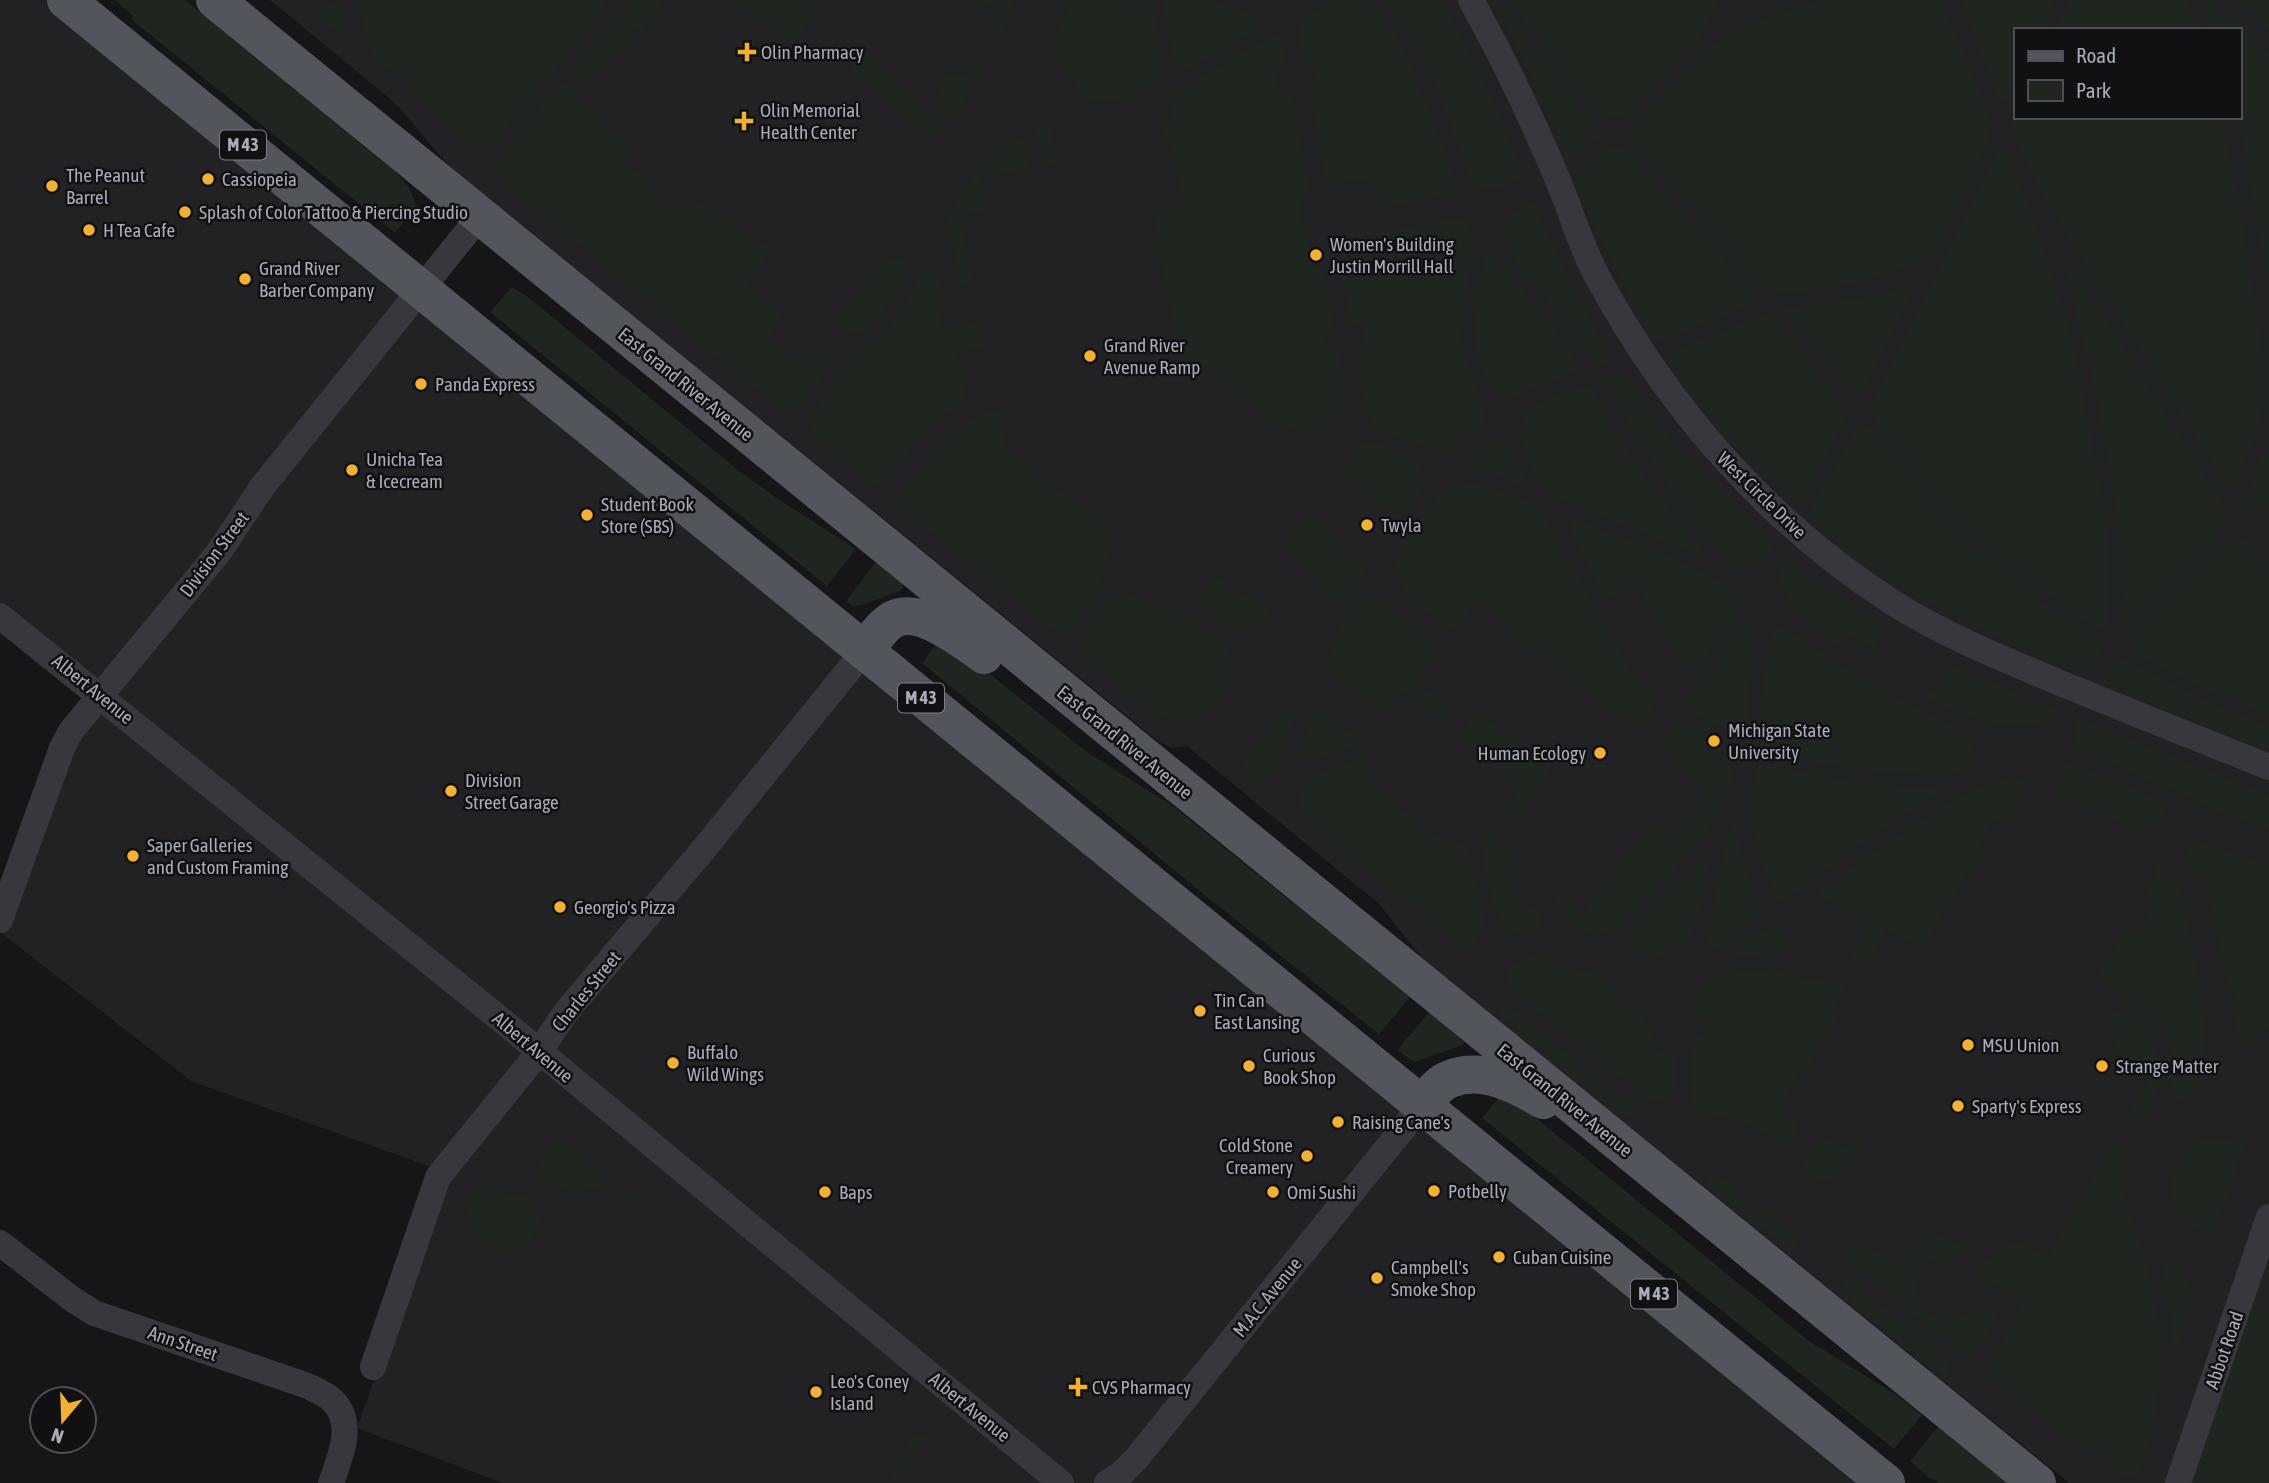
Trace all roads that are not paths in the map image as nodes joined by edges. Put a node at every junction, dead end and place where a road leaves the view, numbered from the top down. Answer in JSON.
{"nodes":[{"id":1,"x":66,"y":0,"type":"edge"},
{"id":2,"x":215,"y":0,"type":"edge"},
{"id":3,"x":1471,"y":0,"type":"edge"},
{"id":4,"x":480,"y":216,"type":"junction"},
{"id":5,"x":421,"y":289,"type":"junction"},
{"id":6,"x":0,"y":616,"type":"edge"},
{"id":7,"x":864,"y":651,"type":"junction"},
{"id":8,"x":100,"y":695,"type":"junction"},
{"id":9,"x":1149,"y":762,"type":"junction"},
{"id":10,"x":2269,"y":767,"type":"edge"},
{"id":11,"x":0,"y":920,"type":"edge"},
{"id":12,"x":539,"y":1052,"type":"junction"},
{"id":13,"x":1422,"y":1105,"type":"junction"},
{"id":14,"x":1620,"y":1145,"type":"junction"},
{"id":15,"x":2269,"y":1217,"type":"edge"},
{"id":16,"x":0,"y":1243,"type":"edge"},
{"id":17,"x":373,"y":1367,"type":"dead end"},
{"id":18,"x":331,"y":1483,"type":"edge"},
{"id":19,"x":1061,"y":1483,"type":"edge"},
{"id":20,"x":1107,"y":1483,"type":"edge"},
{"id":21,"x":1886,"y":1483,"type":"edge"},
{"id":22,"x":2037,"y":1483,"type":"edge"},
{"id":23,"x":2178,"y":1483,"type":"edge"}],
"edges":[{"from":1,"to":5,"type":"main road","number":"M 43"},
{"from":2,"to":4,"type":"main road","name":"East Grand River Avenue"},
{"from":3,"to":10,"type":"street","name":"West Circle Drive"},
{"from":4,"to":5,"type":"street","name":"Division Street"},
{"from":4,"to":9,"type":"main road","name":"East Grand River Avenue"},
{"from":5,"to":7,"type":"main road","number":"M 43"},
{"from":5,"to":8,"type":"street","name":"Division Street"},
{"from":6,"to":8,"type":"street","name":"Albert Avenue"},
{"from":7,"to":9,"type":"main road"},
{"from":7,"to":12,"type":"street","name":"Charles Street"},
{"from":7,"to":13,"type":"main road","number":"M 43"},
{"from":8,"to":11,"type":"street","name":"Division Street"},
{"from":8,"to":12,"type":"street","name":"Albert Avenue"},
{"from":9,"to":14,"type":"main road","name":"East Grand River Avenue"},
{"from":12,"to":17,"type":"street","name":"Charles Street"},
{"from":12,"to":19,"type":"street","name":"Albert Avenue"},
{"from":13,"to":14,"type":"main road"},
{"from":13,"to":20,"type":"street","name":"M.A.C. Avenue"},
{"from":13,"to":21,"type":"main road","number":"M 43"},
{"from":14,"to":22,"type":"main road","name":"East Grand River Avenue"},
{"from":15,"to":23,"type":"street","name":"Abbot Road"},
{"from":16,"to":18,"type":"street","name":"Ann Street"}]}
